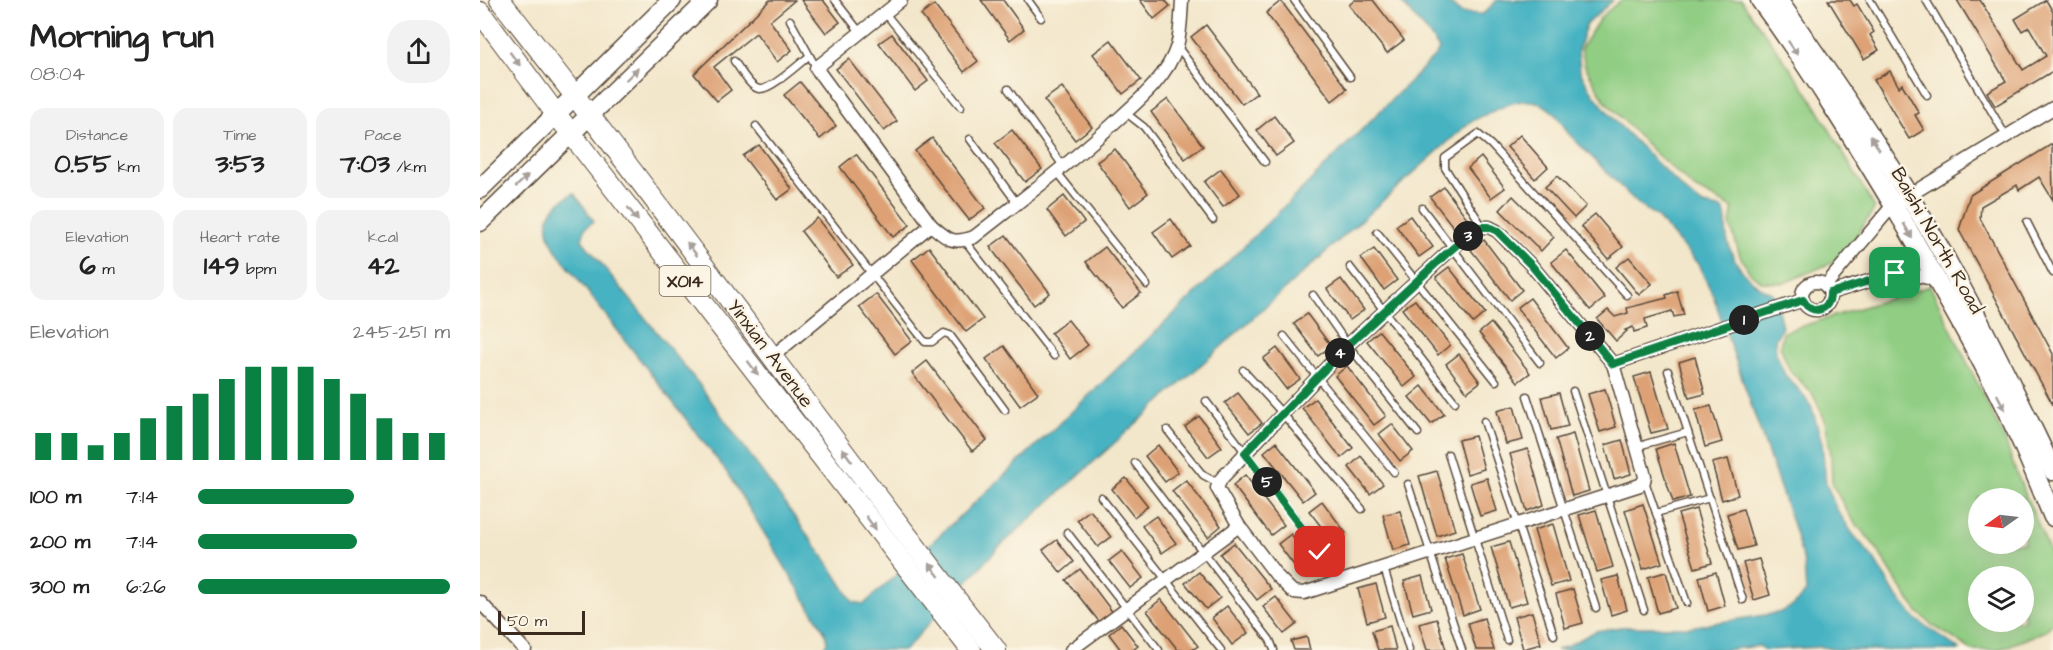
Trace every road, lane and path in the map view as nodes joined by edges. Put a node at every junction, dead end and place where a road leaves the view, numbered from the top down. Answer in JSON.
{"nodes":[{"id":1,"x":500,"y":0,"type":"edge"},
{"id":2,"x":672,"y":0,"type":"edge"},
{"id":3,"x":708,"y":0,"type":"edge"},
{"id":4,"x":835,"y":0,"type":"edge"},
{"id":5,"x":901,"y":0,"type":"edge"},
{"id":6,"x":1028,"y":0,"type":"edge"},
{"id":7,"x":1182,"y":0,"type":"edge"},
{"id":8,"x":1294,"y":0,"type":"edge"},
{"id":9,"x":1760,"y":0,"type":"edge"},
{"id":10,"x":1778,"y":0,"type":"edge"},
{"id":11,"x":1870,"y":0,"type":"edge"},
{"id":12,"x":1926,"y":0,"type":"edge"},
{"id":13,"x":480,"y":12,"type":"edge"},
{"id":14,"x":885,"y":13,"type":"junction"},
{"id":15,"x":1041,"y":18,"type":"dead end"},
{"id":16,"x":790,"y":20,"type":"dead end"},
{"id":17,"x":860,"y":33,"type":"junction"},
{"id":18,"x":1177,"y":45,"type":"junction"},
{"id":19,"x":810,"y":56,"type":"junction"},
{"id":20,"x":734,"y":61,"type":"dead end"},
{"id":21,"x":816,"y":68,"type":"junction"},
{"id":22,"x":1350,"y":77,"type":"dead end"},
{"id":23,"x":1008,"y":89,"type":"dead end"},
{"id":24,"x":576,"y":95,"type":"junction"},
{"id":25,"x":1927,"y":95,"type":"dead end"},
{"id":26,"x":961,"y":107,"type":"dead end"},
{"id":27,"x":2053,"y":108,"type":"edge"},
{"id":28,"x":1125,"y":113,"type":"junction"},
{"id":29,"x":556,"y":114,"type":"junction"},
{"id":30,"x":590,"y":114,"type":"junction"},
{"id":31,"x":756,"y":126,"type":"dead end"},
{"id":32,"x":571,"y":134,"type":"junction"},
{"id":33,"x":2006,"y":137,"type":"junction"},
{"id":34,"x":970,"y":139,"type":"dead end"},
{"id":35,"x":1265,"y":162,"type":"dead end"},
{"id":36,"x":1060,"y":169,"type":"junction"},
{"id":37,"x":480,"y":189,"type":"edge"},
{"id":38,"x":1901,"y":201,"type":"junction"},
{"id":39,"x":1017,"y":203,"type":"junction"},
{"id":40,"x":1422,"y":208,"type":"dead end"},
{"id":41,"x":1213,"y":220,"type":"dead end"},
{"id":42,"x":480,"y":222,"type":"edge"},
{"id":43,"x":2027,"y":222,"type":"dead end"},
{"id":44,"x":931,"y":225,"type":"junction"},
{"id":45,"x":1483,"y":227,"type":"junction"},
{"id":46,"x":1377,"y":232,"type":"dead end"},
{"id":47,"x":965,"y":240,"type":"junction"},
{"id":48,"x":1454,"y":248,"type":"junction"},
{"id":49,"x":1350,"y":267,"type":"dead end"},
{"id":50,"x":2053,"y":273,"type":"edge"},
{"id":51,"x":872,"y":274,"type":"junction"},
{"id":52,"x":1418,"y":280,"type":"junction"},
{"id":53,"x":1936,"y":280,"type":"junction"},
{"id":54,"x":1147,"y":285,"type":"dead end"},
{"id":55,"x":1828,"y":289,"type":"junction"},
{"id":56,"x":1313,"y":295,"type":"dead end"},
{"id":57,"x":1627,"y":296,"type":"dead end"},
{"id":58,"x":1803,"y":300,"type":"junction"},
{"id":59,"x":1384,"y":312,"type":"junction"},
{"id":60,"x":1284,"y":336,"type":"dead end"},
{"id":61,"x":1348,"y":345,"type":"junction"},
{"id":62,"x":773,"y":356,"type":"junction"},
{"id":63,"x":1054,"y":356,"type":"dead end"},
{"id":64,"x":1540,"y":363,"type":"dead end"},
{"id":65,"x":1613,"y":364,"type":"junction"},
{"id":66,"x":1243,"y":370,"type":"dead end"},
{"id":67,"x":1668,"y":371,"type":"dead end"},
{"id":68,"x":1317,"y":377,"type":"junction"},
{"id":69,"x":1496,"y":381,"type":"dead end"},
{"id":70,"x":1573,"y":391,"type":"dead end"},
{"id":71,"x":1527,"y":396,"type":"dead end"},
{"id":72,"x":1206,"y":401,"type":"dead end"},
{"id":73,"x":1455,"y":402,"type":"dead end"},
{"id":74,"x":1005,"y":410,"type":"dead end"},
{"id":75,"x":1283,"y":414,"type":"junction"},
{"id":76,"x":1484,"y":421,"type":"dead end"},
{"id":77,"x":1167,"y":430,"type":"dead end"},
{"id":78,"x":1688,"y":432,"type":"junction"},
{"id":79,"x":1418,"y":433,"type":"dead end"},
{"id":80,"x":1638,"y":446,"type":"junction"},
{"id":81,"x":1245,"y":453,"type":"junction"},
{"id":82,"x":1448,"y":454,"type":"dead end"},
{"id":83,"x":1135,"y":463,"type":"dead end"},
{"id":84,"x":2053,"y":471,"type":"edge"},
{"id":85,"x":1394,"y":472,"type":"dead end"},
{"id":86,"x":1644,"y":481,"type":"junction"},
{"id":87,"x":1219,"y":484,"type":"junction"},
{"id":88,"x":1408,"y":484,"type":"dead end"},
{"id":89,"x":1607,"y":495,"type":"junction"},
{"id":90,"x":1101,"y":497,"type":"dead end"},
{"id":91,"x":1710,"y":498,"type":"junction"},
{"id":92,"x":1362,"y":509,"type":"dead end"},
{"id":93,"x":1563,"y":510,"type":"junction"},
{"id":94,"x":1656,"y":513,"type":"junction"},
{"id":95,"x":2053,"y":517,"type":"edge"},
{"id":96,"x":1517,"y":525,"type":"junction"},
{"id":97,"x":1239,"y":526,"type":"junction"},
{"id":98,"x":1067,"y":532,"type":"dead end"},
{"id":99,"x":1474,"y":538,"type":"junction"},
{"id":100,"x":1320,"y":552,"type":"dead end"},
{"id":101,"x":1431,"y":552,"type":"junction"},
{"id":102,"x":1202,"y":553,"type":"junction"},
{"id":103,"x":1384,"y":568,"type":"junction"},
{"id":104,"x":1167,"y":579,"type":"junction"},
{"id":105,"x":1743,"y":600,"type":"dead end"},
{"id":106,"x":480,"y":602,"type":"edge"},
{"id":107,"x":1687,"y":603,"type":"dead end"},
{"id":108,"x":1127,"y":608,"type":"junction"},
{"id":109,"x":1596,"y":608,"type":"dead end"},
{"id":110,"x":1644,"y":610,"type":"dead end"},
{"id":111,"x":1554,"y":635,"type":"dead end"},
{"id":112,"x":1507,"y":640,"type":"dead end"},
{"id":113,"x":525,"y":650,"type":"edge"},
{"id":114,"x":970,"y":650,"type":"edge"},
{"id":115,"x":996,"y":650,"type":"edge"},
{"id":116,"x":1071,"y":650,"type":"edge"},
{"id":117,"x":1159,"y":650,"type":"edge"},
{"id":118,"x":1221,"y":650,"type":"edge"},
{"id":119,"x":1274,"y":650,"type":"edge"},
{"id":120,"x":1409,"y":650,"type":"edge"},
{"id":121,"x":1462,"y":650,"type":"edge"}],
"edges":[{"from":1,"to":24,"type":"main road","name":"Yinxian Avenue","number":"X014"},
{"from":2,"to":24,"type":"main road"},
{"from":30,"to":3,"type":"main road","one_way":true},
{"from":4,"to":17,"type":"lane"},
{"from":5,"to":14,"type":"street"},
{"from":6,"to":15,"type":"lane"},
{"from":7,"to":18,"type":"street"},
{"from":8,"to":22,"type":"lane"},
{"from":9,"to":38,"type":"main road","name":"Baishi North Road","one_way":true},
{"from":38,"to":10,"type":"main road","name":"Baishi North Road","one_way":true},
{"from":11,"to":25,"type":"lane"},
{"from":12,"to":33,"type":"lane"},
{"from":13,"to":29,"type":"main road","name":"Yinxian Avenue","number":"X014","one_way":true},
{"from":14,"to":17,"type":"street"},
{"from":14,"to":26,"type":"lane"},
{"from":16,"to":19,"type":"lane"},
{"from":17,"to":21,"type":"street"},
{"from":18,"to":28,"type":"street"},
{"from":18,"to":35,"type":"lane"},
{"from":19,"to":20,"type":"lane"},
{"from":19,"to":21,"type":"lane"},
{"from":21,"to":44,"type":"street"},
{"from":23,"to":36,"type":"lane"},
{"from":24,"to":29,"type":"main road"},
{"from":24,"to":30,"type":"main road","name":"Yinxian Avenue","number":"X014"},
{"from":27,"to":33,"type":"street"},
{"from":28,"to":36,"type":"street"},
{"from":28,"to":41,"type":"lane"},
{"from":29,"to":32,"type":"main road","name":"Yinxian Avenue","number":"X014"},
{"from":29,"to":37,"type":"main road"},
{"from":30,"to":32,"type":"main road"},
{"from":62,"to":30,"type":"main road","name":"Yinxian Avenue","number":"X014","one_way":true},
{"from":31,"to":51,"type":"lane"},
{"from":42,"to":32,"type":"main road","one_way":true},
{"from":32,"to":114,"type":"main road","name":"Yinxian Avenue","number":"X014","one_way":true},
{"from":33,"to":38,"type":"street"},
{"from":34,"to":39,"type":"lane"},
{"from":36,"to":39,"type":"street"},
{"from":36,"to":54,"type":"lane"},
{"from":38,"to":53,"type":"main road","name":"Baishi North Road","one_way":true},
{"from":38,"to":55,"type":"street"},
{"from":38,"to":84,"type":"main road","name":"Baishi North Road"},
{"from":39,"to":47,"type":"street"},
{"from":40,"to":48,"type":"lane"},
{"from":43,"to":50,"type":"lane"},
{"from":44,"to":47,"type":"street"},
{"from":44,"to":51,"type":"street"},
{"from":45,"to":48,"type":"street"},
{"from":45,"to":57,"type":"lane"},
{"from":45,"to":65,"type":"street"},
{"from":46,"to":52,"type":"lane"},
{"from":47,"to":63,"type":"lane"},
{"from":48,"to":52,"type":"street"},
{"from":48,"to":64,"type":"lane"},
{"from":49,"to":59,"type":"lane"},
{"from":51,"to":62,"type":"street"},
{"from":51,"to":74,"type":"lane"},
{"from":52,"to":59,"type":"street"},
{"from":52,"to":69,"type":"lane"},
{"from":53,"to":55,"type":"street"},
{"from":53,"to":95,"type":"main road","name":"Baishi North Road","one_way":true},
{"from":55,"to":58,"type":"street"},
{"from":55,"to":58,"type":"street"},
{"from":56,"to":61,"type":"lane"},
{"from":58,"to":65,"type":"street"},
{"from":59,"to":61,"type":"street"},
{"from":59,"to":73,"type":"lane"},
{"from":60,"to":68,"type":"lane"},
{"from":61,"to":68,"type":"street"},
{"from":61,"to":79,"type":"lane"},
{"from":115,"to":62,"type":"main road","name":"Yinxian Avenue","number":"X014","one_way":true},
{"from":65,"to":80,"type":"street"},
{"from":66,"to":75,"type":"lane"},
{"from":67,"to":78,"type":"lane"},
{"from":68,"to":75,"type":"street"},
{"from":68,"to":85,"type":"lane"},
{"from":70,"to":89,"type":"lane"},
{"from":71,"to":93,"type":"lane"},
{"from":72,"to":81,"type":"lane"},
{"from":75,"to":81,"type":"street"},
{"from":75,"to":92,"type":"lane"},
{"from":76,"to":96,"type":"lane"},
{"from":77,"to":87,"type":"lane"},
{"from":78,"to":80,"type":"lane"},
{"from":78,"to":91,"type":"lane"},
{"from":80,"to":86,"type":"street"},
{"from":81,"to":87,"type":"street"},
{"from":81,"to":100,"type":"lane"},
{"from":82,"to":99,"type":"lane"},
{"from":83,"to":102,"type":"lane"},
{"from":86,"to":89,"type":"street"},
{"from":86,"to":94,"type":"lane"},
{"from":87,"to":97,"type":"street"},
{"from":88,"to":101,"type":"lane"},
{"from":89,"to":93,"type":"street"},
{"from":89,"to":110,"type":"lane"},
{"from":90,"to":104,"type":"lane"},
{"from":91,"to":94,"type":"lane"},
{"from":91,"to":105,"type":"lane"},
{"from":93,"to":96,"type":"street"},
{"from":93,"to":109,"type":"lane"},
{"from":94,"to":107,"type":"lane"},
{"from":96,"to":99,"type":"street"},
{"from":96,"to":111,"type":"lane"},
{"from":97,"to":102,"type":"street"},
{"from":97,"to":103,"type":"street"},
{"from":98,"to":108,"type":"lane"},
{"from":99,"to":101,"type":"street"},
{"from":99,"to":112,"type":"lane"},
{"from":101,"to":103,"type":"street"},
{"from":101,"to":121,"type":"lane"},
{"from":102,"to":104,"type":"street"},
{"from":102,"to":119,"type":"lane"},
{"from":103,"to":120,"type":"lane"},
{"from":104,"to":108,"type":"street"},
{"from":104,"to":118,"type":"lane"},
{"from":106,"to":113,"type":"street"},
{"from":108,"to":116,"type":"street"},
{"from":108,"to":117,"type":"lane"}]}
